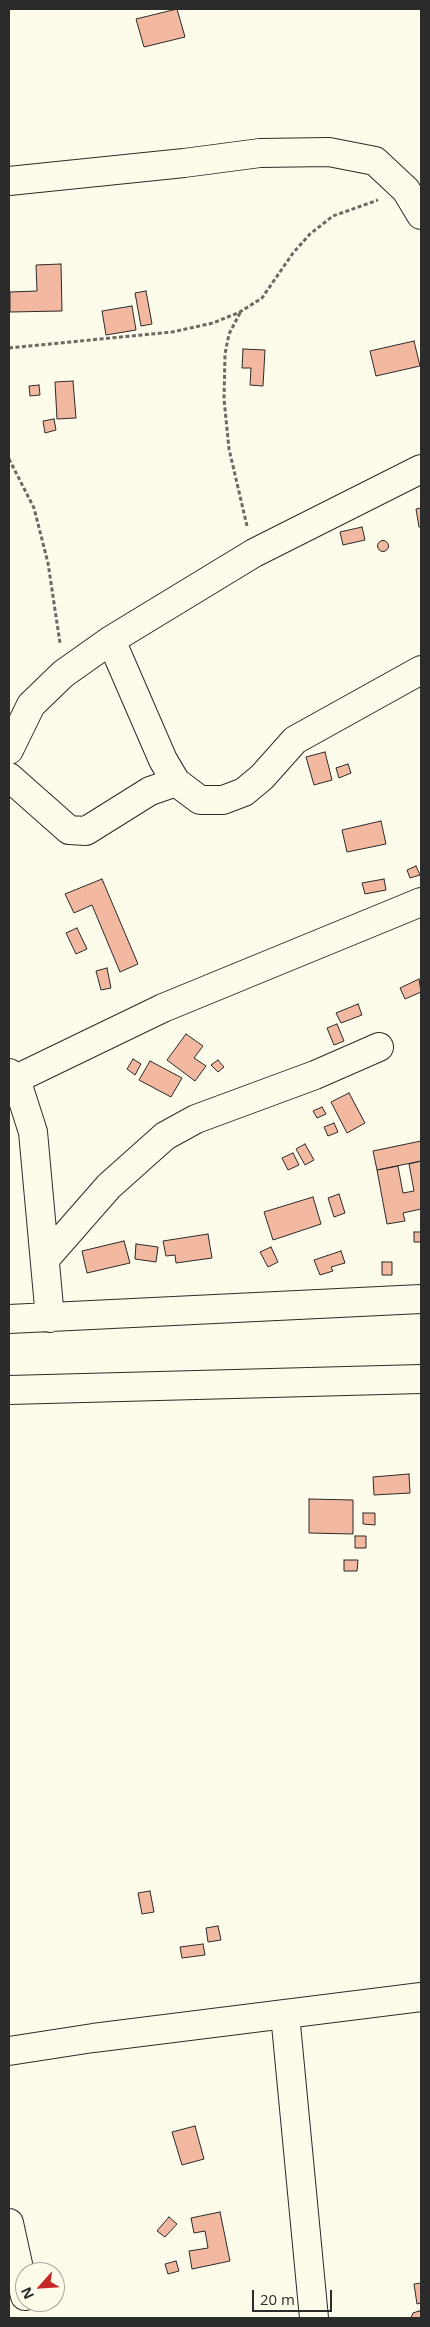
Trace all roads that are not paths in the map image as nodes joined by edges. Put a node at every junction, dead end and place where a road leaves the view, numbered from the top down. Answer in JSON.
{"nodes":[{"id":1,"x":9,"y":181,"type":"edge"},
{"id":2,"x":421,"y":215,"type":"edge"},
{"id":3,"x":421,"y":469,"type":"edge"},
{"id":4,"x":111,"y":640,"type":"junction"},
{"id":5,"x":421,"y":670,"type":"edge"},
{"id":6,"x":9,"y":750,"type":"edge"},
{"id":7,"x":9,"y":777,"type":"edge"},
{"id":8,"x":176,"y":782,"type":"junction"},
{"id":9,"x":421,"y":902,"type":"edge"},
{"id":10,"x":379,"y":1047,"type":"dead end"},
{"id":11,"x":12,"y":1076,"type":"edge"},
{"id":12,"x":45,"y":1259,"type":"junction"},
{"id":13,"x":421,"y":1299,"type":"edge"},
{"id":14,"x":50,"y":1318,"type":"junction"},
{"id":15,"x":9,"y":1319,"type":"edge"},
{"id":16,"x":421,"y":1379,"type":"edge"},
{"id":17,"x":9,"y":1390,"type":"edge"},
{"id":18,"x":421,"y":1997,"type":"edge"},
{"id":19,"x":285,"y":2014,"type":"junction"},
{"id":20,"x":9,"y":2051,"type":"edge"},
{"id":21,"x":9,"y":2224,"type":"edge"},
{"id":22,"x":17,"y":2262,"type":"edge"},
{"id":23,"x":314,"y":2318,"type":"edge"}],
"edges":[{"from":1,"to":2,"type":"main road"},
{"from":3,"to":4,"type":"main road"},
{"from":4,"to":6,"type":"main road"},
{"from":4,"to":8,"type":"main road"},
{"from":5,"to":8,"type":"main road"},
{"from":7,"to":8,"type":"main road"},
{"from":9,"to":11,"type":"main road"},
{"from":10,"to":12,"type":"main road"},
{"from":11,"to":12,"type":"main road"},
{"from":12,"to":14,"type":"main road"},
{"from":13,"to":14,"type":"main road"},
{"from":14,"to":15,"type":"main road"},
{"from":16,"to":17,"type":"main road"},
{"from":18,"to":19,"type":"main road"},
{"from":19,"to":20,"type":"main road"},
{"from":19,"to":23,"type":"main road"},
{"from":21,"to":22,"type":"main road"}]}
